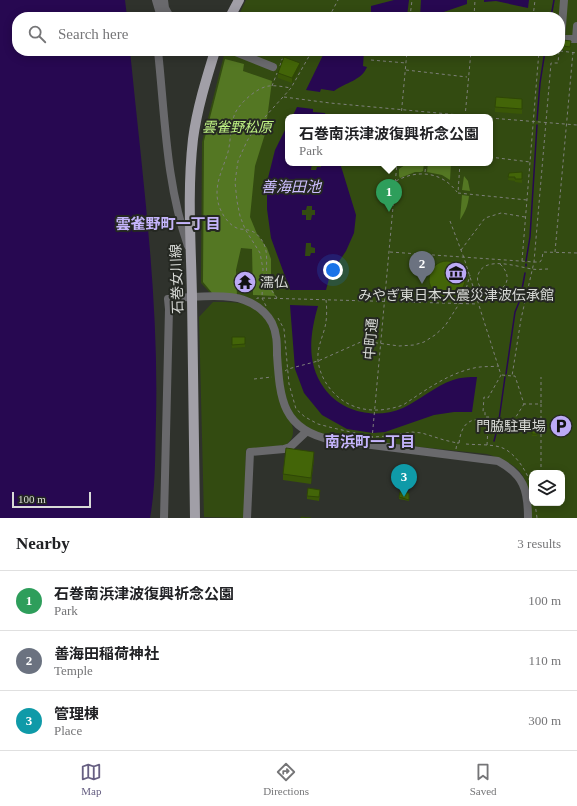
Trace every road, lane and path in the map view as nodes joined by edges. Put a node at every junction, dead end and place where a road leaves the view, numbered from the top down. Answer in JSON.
{"nodes":[{"id":1,"x":156,"y":0,"type":"edge"},
{"id":2,"x":164,"y":0,"type":"edge"},
{"id":3,"x":239,"y":0,"type":"edge"},
{"id":4,"x":338,"y":0,"type":"edge"},
{"id":5,"x":412,"y":0,"type":"edge"},
{"id":6,"x":475,"y":0,"type":"edge"},
{"id":7,"x":534,"y":0,"type":"edge"},
{"id":8,"x":564,"y":0,"type":"edge"},
{"id":9,"x":156,"y":12,"type":"edge"},
{"id":10,"x":160,"y":12,"type":"edge"},
{"id":11,"x":167,"y":12,"type":"edge"},
{"id":12,"x":233,"y":12,"type":"edge"},
{"id":13,"x":331,"y":12,"type":"edge"},
{"id":14,"x":411,"y":12,"type":"edge"},
{"id":15,"x":474,"y":12,"type":"edge"},
{"id":16,"x":533,"y":12,"type":"edge"},
{"id":17,"x":563,"y":12,"type":"edge"},
{"id":18,"x":577,"y":26,"type":"edge"},
{"id":19,"x":565,"y":39,"type":"edge"},
{"id":20,"x":565,"y":51,"type":"edge"},
{"id":21,"x":573,"y":52,"type":"junction"},
{"id":22,"x":577,"y":53,"type":"edge"},
{"id":23,"x":159,"y":56,"type":"edge"},
{"id":24,"x":213,"y":56,"type":"edge"},
{"id":25,"x":245,"y":56,"type":"edge"},
{"id":26,"x":309,"y":56,"type":"edge"},
{"id":27,"x":407,"y":56,"type":"edge"},
{"id":28,"x":470,"y":56,"type":"edge"},
{"id":29,"x":539,"y":56,"type":"edge"},
{"id":30,"x":559,"y":56,"type":"edge"},
{"id":31,"x":371,"y":60,"type":"dead end"},
{"id":32,"x":289,"y":62,"type":"edge"},
{"id":33,"x":406,"y":63,"type":"junction"},
{"id":34,"x":277,"y":69,"type":"junction"},
{"id":35,"x":406,"y":70,"type":"junction"},
{"id":36,"x":468,"y":77,"type":"junction"},
{"id":37,"x":272,"y":86,"type":"junction"},
{"id":38,"x":291,"y":88,"type":"junction"},
{"id":39,"x":283,"y":97,"type":"junction"},
{"id":40,"x":402,"y":109,"type":"junction"},
{"id":41,"x":401,"y":114,"type":"edge"},
{"id":42,"x":447,"y":114,"type":"edge"},
{"id":43,"x":465,"y":114,"type":"edge"},
{"id":44,"x":493,"y":118,"type":"edge"},
{"id":45,"x":533,"y":122,"type":"junction"},
{"id":46,"x":546,"y":123,"type":"junction"},
{"id":47,"x":567,"y":124,"type":"junction"},
{"id":48,"x":577,"y":126,"type":"edge"},
{"id":49,"x":493,"y":157,"type":"edge"},
{"id":50,"x":530,"y":162,"type":"junction"},
{"id":51,"x":397,"y":166,"type":"edge"},
{"id":52,"x":425,"y":166,"type":"edge"},
{"id":53,"x":460,"y":166,"type":"edge"},
{"id":54,"x":424,"y":173,"type":"junction"},
{"id":55,"x":396,"y":181,"type":"junction"},
{"id":56,"x":458,"y":193,"type":"junction"},
{"id":57,"x":527,"y":200,"type":"junction"},
{"id":58,"x":526,"y":217,"type":"junction"},
{"id":59,"x":450,"y":221,"type":"dead end"},
{"id":60,"x":245,"y":229,"type":"junction"},
{"id":61,"x":190,"y":250,"type":"junction"},
{"id":62,"x":461,"y":250,"type":"junction"},
{"id":63,"x":389,"y":252,"type":"junction"},
{"id":64,"x":555,"y":252,"type":"junction"},
{"id":65,"x":577,"y":253,"type":"edge"},
{"id":66,"x":464,"y":258,"type":"junction"},
{"id":67,"x":522,"y":261,"type":"junction"},
{"id":68,"x":534,"y":262,"type":"junction"},
{"id":69,"x":500,"y":264,"type":"junction"},
{"id":70,"x":533,"y":269,"type":"junction"},
{"id":71,"x":548,"y":269,"type":"dead end"},
{"id":72,"x":470,"y":275,"type":"junction"},
{"id":73,"x":192,"y":297,"type":"junction"},
{"id":74,"x":262,"y":298,"type":"junction"},
{"id":75,"x":277,"y":298,"type":"junction"},
{"id":76,"x":326,"y":300,"type":"junction"},
{"id":77,"x":385,"y":302,"type":"junction"},
{"id":78,"x":459,"y":304,"type":"junction"},
{"id":79,"x":478,"y":304,"type":"junction"},
{"id":80,"x":254,"y":305,"type":"junction"},
{"id":81,"x":267,"y":307,"type":"dead end"},
{"id":82,"x":275,"y":315,"type":"dead end"},
{"id":83,"x":381,"y":345,"type":"junction"},
{"id":84,"x":318,"y":361,"type":"junction"},
{"id":85,"x":499,"y":366,"type":"junction"},
{"id":86,"x":288,"y":369,"type":"junction"},
{"id":87,"x":501,"y":374,"type":"junction"},
{"id":88,"x":512,"y":376,"type":"junction"},
{"id":89,"x":279,"y":377,"type":"junction"},
{"id":90,"x":541,"y":377,"type":"dead end"},
{"id":91,"x":254,"y":379,"type":"dead end"},
{"id":92,"x":524,"y":404,"type":"junction"},
{"id":93,"x":541,"y":404,"type":"junction"},
{"id":94,"x":375,"y":410,"type":"junction"},
{"id":95,"x":488,"y":422,"type":"junction"},
{"id":96,"x":488,"y":428,"type":"dead end"},
{"id":97,"x":306,"y":432,"type":"junction"},
{"id":98,"x":372,"y":441,"type":"junction"},
{"id":99,"x":457,"y":443,"type":"dead end"},
{"id":100,"x":459,"y":443,"type":"dead end"},
{"id":101,"x":487,"y":446,"type":"dead end"},
{"id":102,"x":541,"y":470,"type":"edge"},
{"id":103,"x":535,"y":506,"type":"edge"},
{"id":104,"x":164,"y":518,"type":"edge"},
{"id":105,"x":195,"y":518,"type":"edge"},
{"id":106,"x":247,"y":518,"type":"edge"},
{"id":107,"x":528,"y":518,"type":"edge"},
{"id":108,"x":537,"y":518,"type":"edge"}],
"edges":[{"from":1,"to":9,"type":"street"},
{"from":1,"to":10,"type":"street"},
{"from":2,"to":11,"type":"street"},
{"from":3,"to":12,"type":"main road"},
{"from":4,"to":13,"type":"path"},
{"from":5,"to":14,"type":"path"},
{"from":6,"to":15,"type":"path"},
{"from":7,"to":16,"type":"path"},
{"from":8,"to":17,"type":"street"},
{"from":18,"to":19,"type":"street"},
{"from":20,"to":21,"type":"path"},
{"from":21,"to":22,"type":"path"},
{"from":21,"to":47,"type":"path"},
{"from":23,"to":61,"type":"street"},
{"from":24,"to":61,"type":"main road","name":"石巻女川線"},
{"from":25,"to":34,"type":"street"},
{"from":26,"to":38,"type":"path"},
{"from":27,"to":33,"type":"path"},
{"from":28,"to":36,"type":"path"},
{"from":29,"to":45,"type":"path"},
{"from":30,"to":46,"type":"path"},
{"from":31,"to":33,"type":"path"},
{"from":32,"to":34,"type":"path"},
{"from":33,"to":35,"type":"path"},
{"from":34,"to":37,"type":"path"},
{"from":35,"to":36,"type":"path"},
{"from":35,"to":40,"type":"path"},
{"from":36,"to":43,"type":"path"},
{"from":37,"to":38,"type":"path"},
{"from":37,"to":60,"type":"path"},
{"from":38,"to":39,"type":"path"},
{"from":39,"to":40,"type":"path"},
{"from":39,"to":60,"type":"path"},
{"from":40,"to":41,"type":"path"},
{"from":40,"to":42,"type":"path"},
{"from":44,"to":45,"type":"path"},
{"from":45,"to":46,"type":"path"},
{"from":45,"to":50,"type":"path"},
{"from":46,"to":47,"type":"path"},
{"from":46,"to":68,"type":"path"},
{"from":47,"to":48,"type":"path"},
{"from":47,"to":64,"type":"path"},
{"from":49,"to":50,"type":"path"},
{"from":50,"to":57,"type":"path"},
{"from":51,"to":55,"type":"path","name":"中町通"},
{"from":52,"to":54,"type":"path"},
{"from":53,"to":56,"type":"path"},
{"from":54,"to":55,"type":"path"},
{"from":54,"to":56,"type":"path"},
{"from":55,"to":63,"type":"path","name":"中町通"},
{"from":56,"to":57,"type":"path"},
{"from":57,"to":58,"type":"path"},
{"from":58,"to":62,"type":"path"},
{"from":58,"to":67,"type":"path"},
{"from":59,"to":62,"type":"path"},
{"from":60,"to":74,"type":"path"},
{"from":60,"to":75,"type":"path"},
{"from":61,"to":73,"type":"main road","name":"石巻女川線"},
{"from":62,"to":66,"type":"path"},
{"from":63,"to":66,"type":"path"},
{"from":63,"to":77,"type":"path","name":"中町通"},
{"from":64,"to":65,"type":"path"},
{"from":64,"to":68,"type":"path"},
{"from":66,"to":67,"type":"path"},
{"from":66,"to":72,"type":"path"},
{"from":67,"to":68,"type":"path"},
{"from":68,"to":70,"type":"path"},
{"from":69,"to":69,"type":"path"},
{"from":69,"to":70,"type":"path"},
{"from":70,"to":71,"type":"path"},
{"from":70,"to":88,"type":"path"},
{"from":72,"to":78,"type":"path"},
{"from":72,"to":79,"type":"path"},
{"from":73,"to":80,"type":"street"},
{"from":73,"to":104,"type":"street"},
{"from":73,"to":105,"type":"main road","name":"石巻女川線"},
{"from":74,"to":75,"type":"path"},
{"from":74,"to":80,"type":"path"},
{"from":74,"to":81,"type":"path"},
{"from":75,"to":76,"type":"path"},
{"from":76,"to":77,"type":"path"},
{"from":76,"to":84,"type":"path"},
{"from":77,"to":78,"type":"path"},
{"from":77,"to":83,"type":"path","name":"中町通"},
{"from":78,"to":79,"type":"path"},
{"from":78,"to":83,"type":"path"},
{"from":79,"to":85,"type":"path"},
{"from":80,"to":89,"type":"street"},
{"from":82,"to":86,"type":"path"},
{"from":83,"to":84,"type":"path"},
{"from":83,"to":94,"type":"path","name":"中町通"},
{"from":84,"to":86,"type":"path"},
{"from":84,"to":94,"type":"path"},
{"from":85,"to":87,"type":"path"},
{"from":85,"to":94,"type":"path"},
{"from":86,"to":89,"type":"path"},
{"from":86,"to":98,"type":"path"},
{"from":87,"to":88,"type":"path"},
{"from":87,"to":95,"type":"path"},
{"from":88,"to":92,"type":"path"},
{"from":89,"to":91,"type":"path"},
{"from":89,"to":97,"type":"street"},
{"from":90,"to":93,"type":"path"},
{"from":92,"to":93,"type":"path"},
{"from":92,"to":95,"type":"path"},
{"from":93,"to":102,"type":"path"},
{"from":94,"to":98,"type":"path","name":"中町通"},
{"from":95,"to":100,"type":"path"},
{"from":96,"to":101,"type":"path"},
{"from":97,"to":98,"type":"street"},
{"from":97,"to":106,"type":"street"},
{"from":98,"to":99,"type":"path"},
{"from":98,"to":107,"type":"street"},
{"from":103,"to":108,"type":"path"}]}
